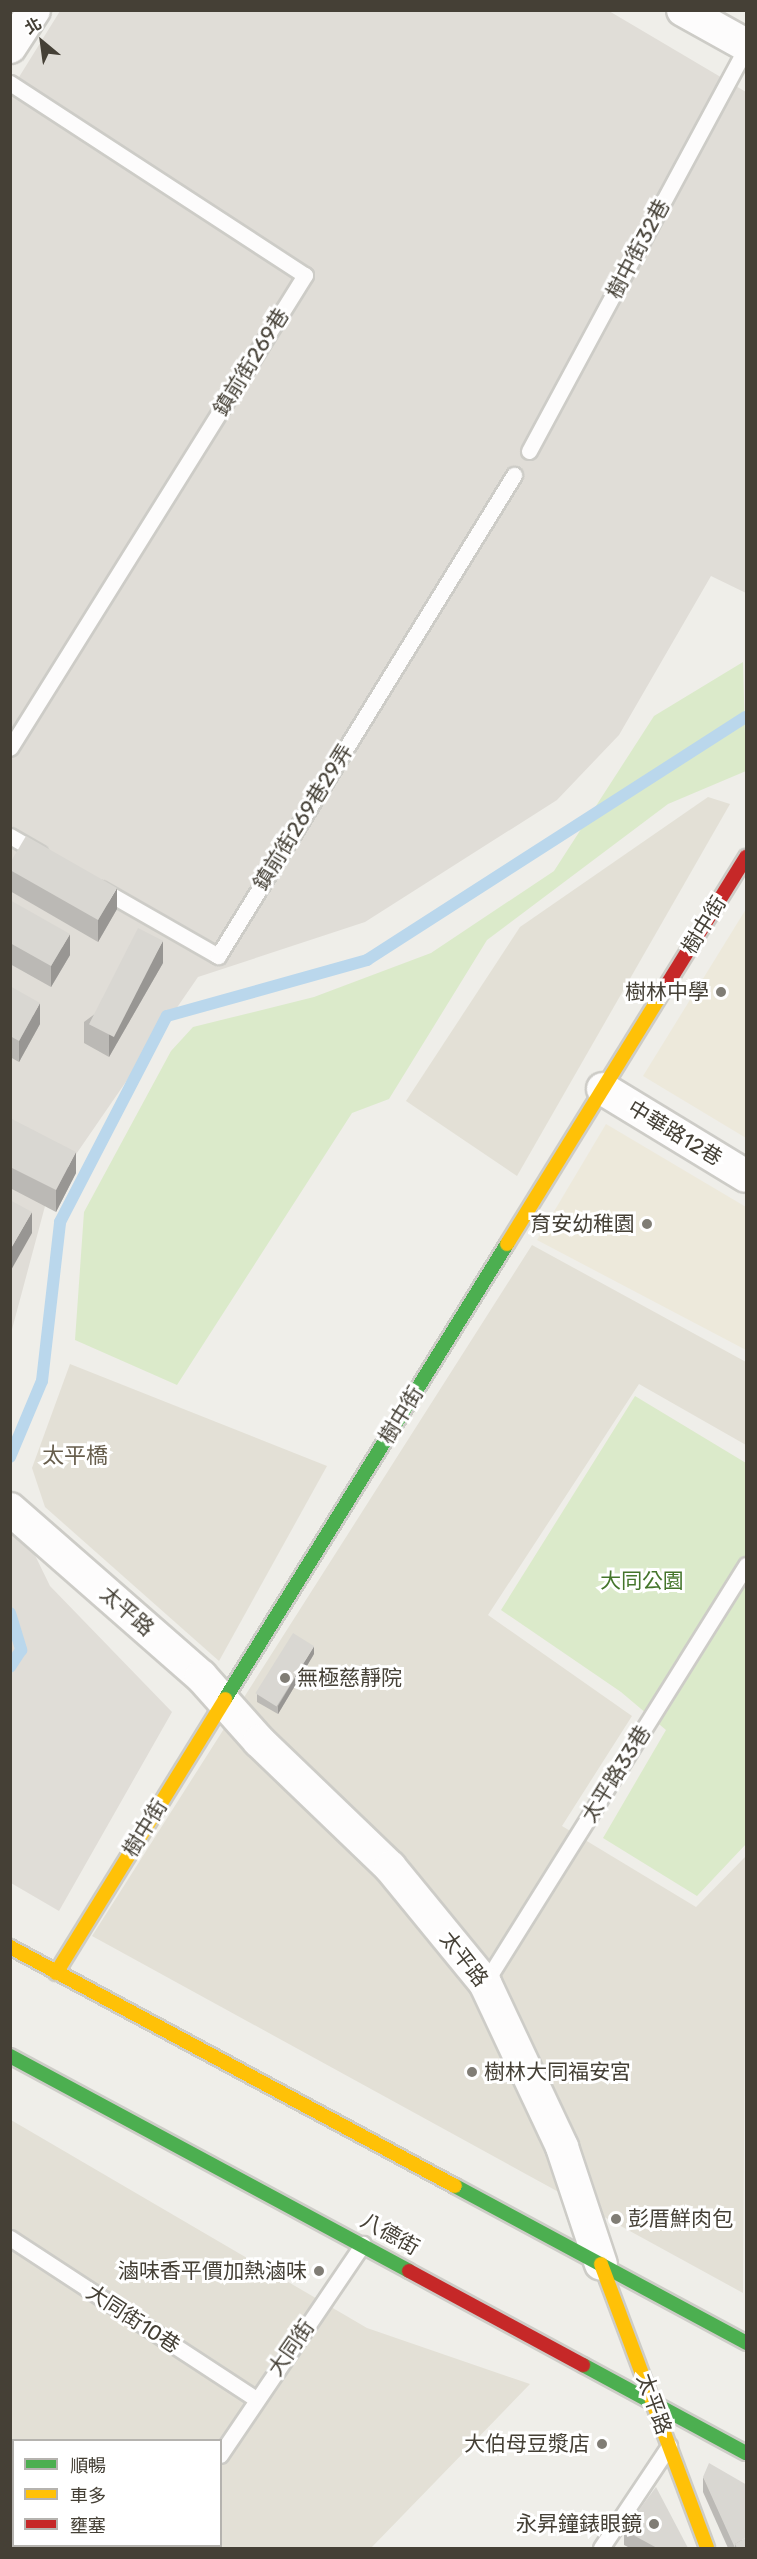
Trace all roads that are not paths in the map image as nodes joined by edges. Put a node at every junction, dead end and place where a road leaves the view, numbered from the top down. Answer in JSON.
{"nodes":[{"id":1,"x":34,"y":10,"type":"edge"},
{"id":2,"x":682,"y":10,"type":"edge"},
{"id":3,"x":747,"y":46,"type":"edge"},
{"id":4,"x":10,"y":47,"type":"edge"},
{"id":5,"x":10,"y":83,"type":"edge"},
{"id":6,"x":529,"y":451,"type":"dead end"},
{"id":7,"x":514,"y":475,"type":"dead end"},
{"id":8,"x":10,"y":748,"type":"edge"},
{"id":9,"x":10,"y":836,"type":"edge"},
{"id":10,"x":747,"y":857,"type":"edge"},
{"id":11,"x":52,"y":860,"type":"edge"},
{"id":12,"x":83,"y":878,"type":"edge"},
{"id":13,"x":603,"y":1089,"type":"junction"},
{"id":14,"x":747,"y":1176,"type":"edge"},
{"id":15,"x":10,"y":1509,"type":"edge"},
{"id":16,"x":747,"y":1565,"type":"edge"},
{"id":17,"x":222,"y":1704,"type":"junction"},
{"id":18,"x":10,"y":1947,"type":"edge"},
{"id":19,"x":56,"y":1973,"type":"junction"},
{"id":20,"x":485,"y":1983,"type":"junction"},
{"id":21,"x":10,"y":2056,"type":"edge"},
{"id":22,"x":10,"y":2238,"type":"edge"},
{"id":23,"x":364,"y":2243,"type":"junction"},
{"id":24,"x":601,"y":2264,"type":"junction"},
{"id":25,"x":747,"y":2343,"type":"edge"},
{"id":26,"x":256,"y":2399,"type":"junction"},
{"id":27,"x":655,"y":2405,"type":"junction"},
{"id":28,"x":669,"y":2446,"type":"junction"},
{"id":29,"x":222,"y":2452,"type":"edge"},
{"id":30,"x":747,"y":2453,"type":"edge"},
{"id":31,"x":601,"y":2548,"type":"edge"},
{"id":32,"x":707,"y":2548,"type":"edge"}],
"edges":[{"from":1,"to":4,"type":"street"},
{"from":2,"to":3,"type":"street"},
{"from":3,"to":6,"type":"lane","name":"樹中街32巷"},
{"from":5,"to":8,"type":"lane","name":"鎮前街269巷"},
{"from":7,"to":12,"type":"lane","name":"鎮前街269巷29弄"},
{"from":9,"to":11,"type":"lane"},
{"from":10,"to":13,"type":"street","name":"樹中街"},
{"from":13,"to":14,"type":"street","name":"中華路12巷"},
{"from":13,"to":17,"type":"street","name":"樹中街"},
{"from":15,"to":17,"type":"street","name":"太平路"},
{"from":16,"to":20,"type":"lane","name":"太平路33巷"},
{"from":17,"to":19,"type":"street","name":"樹中街"},
{"from":17,"to":20,"type":"street","name":"太平路"},
{"from":18,"to":19,"type":"street"},
{"from":19,"to":24,"type":"street"},
{"from":20,"to":24,"type":"street","name":"太平路"},
{"from":21,"to":23,"type":"street","name":"八德街"},
{"from":22,"to":26,"type":"lane","name":"大同街10巷"},
{"from":23,"to":26,"type":"lane","name":"大同街"},
{"from":23,"to":27,"type":"street","name":"八德街"},
{"from":24,"to":25,"type":"street"},
{"from":24,"to":27,"type":"street","name":"太平路"},
{"from":26,"to":29,"type":"lane","name":"大同街"},
{"from":27,"to":28,"type":"street","name":"太平路"},
{"from":27,"to":30,"type":"street","name":"八德街"},
{"from":28,"to":31,"type":"lane"},
{"from":28,"to":32,"type":"street","name":"太平路"}]}
